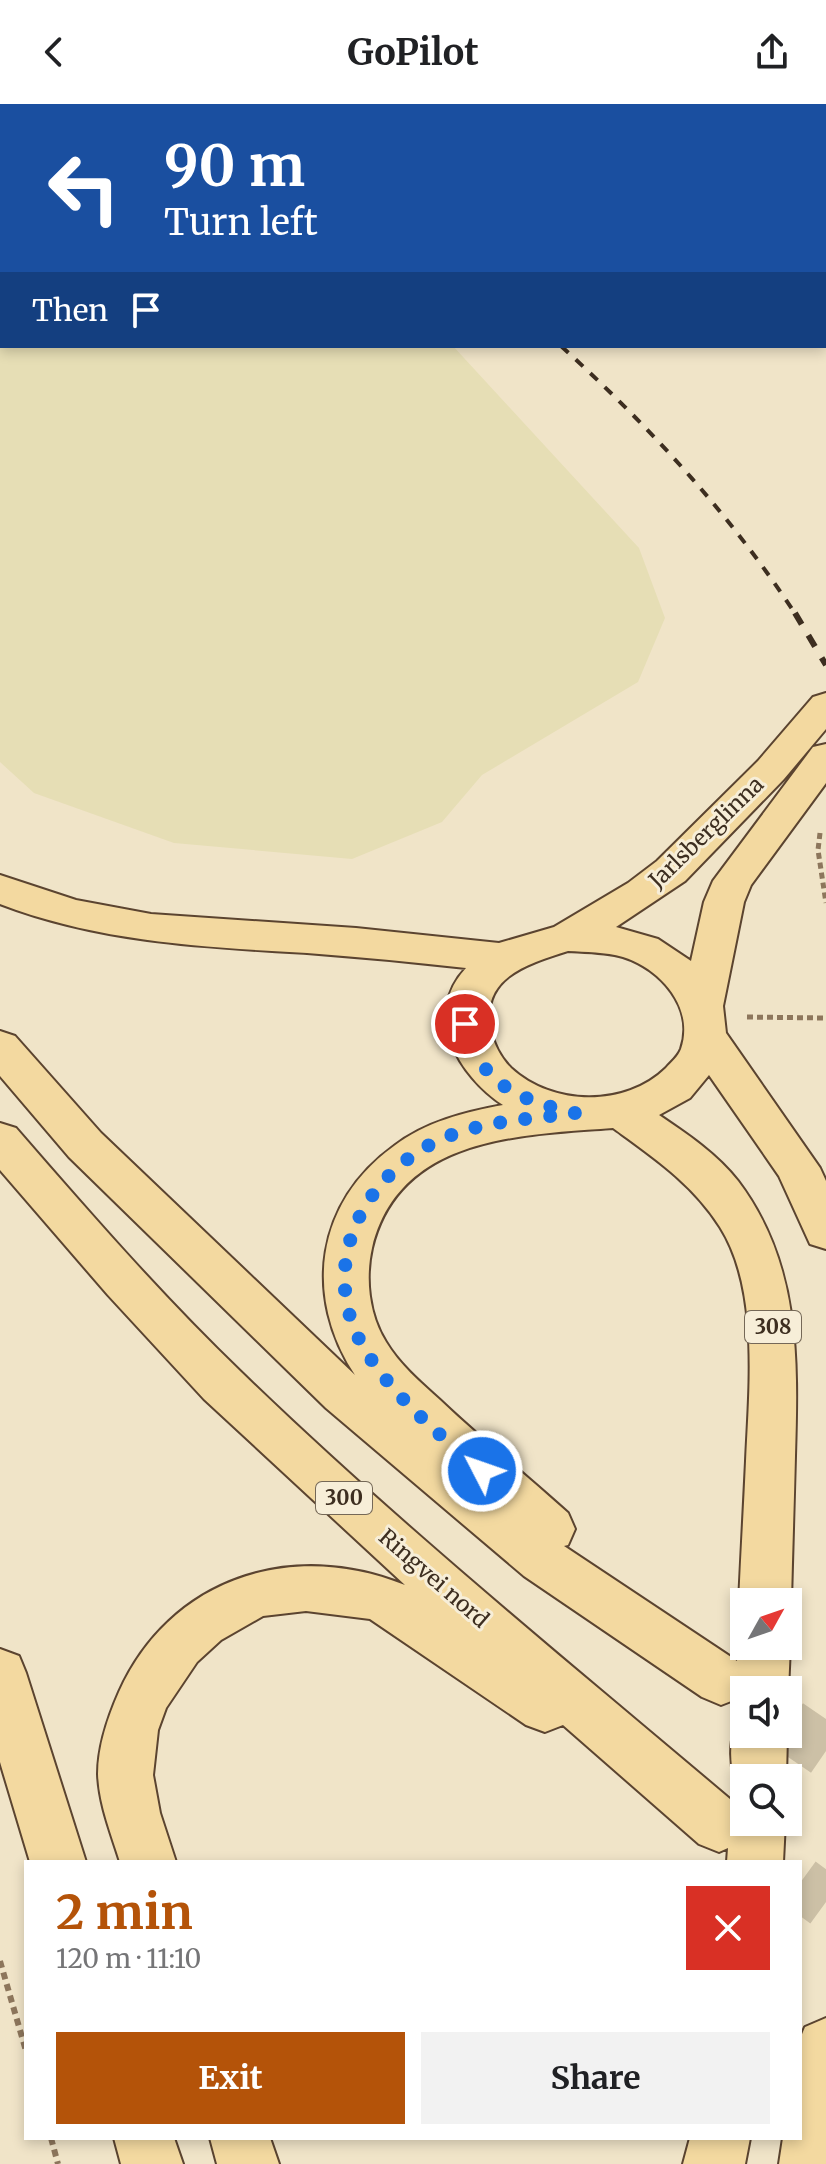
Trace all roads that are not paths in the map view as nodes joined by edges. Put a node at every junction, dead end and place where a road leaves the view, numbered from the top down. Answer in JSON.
{"nodes":[{"id":1,"x":826,"y":705,"type":"edge"},
{"id":2,"x":826,"y":756,"type":"edge"},
{"id":3,"x":0,"y":889,"type":"edge"},
{"id":4,"x":568,"y":937,"type":"junction"},
{"id":5,"x":502,"y":958,"type":"junction"},
{"id":6,"x":705,"y":1019,"type":"junction"},
{"id":7,"x":0,"y":1047,"type":"edge"},
{"id":8,"x":622,"y":1111,"type":"junction"},
{"id":9,"x":575,"y":1113,"type":"junction"},
{"id":10,"x":0,"y":1140,"type":"edge"},
{"id":11,"x":826,"y":1231,"type":"edge"},
{"id":12,"x":766,"y":1588,"type":"edge"},
{"id":13,"x":748,"y":1660,"type":"edge"},
{"id":14,"x":0,"y":1673,"type":"edge"},
{"id":15,"x":727,"y":1679,"type":"edge"},
{"id":16,"x":730,"y":1824,"type":"edge"},
{"id":17,"x":730,"y":1827,"type":"edge"},
{"id":18,"x":57,"y":1860,"type":"edge"},
{"id":19,"x":147,"y":1860,"type":"edge"},
{"id":20,"x":826,"y":2048,"type":"edge"},
{"id":21,"x":145,"y":2140,"type":"edge"},
{"id":22,"x":241,"y":2140,"type":"edge"},
{"id":23,"x":720,"y":2140,"type":"edge"},
{"id":24,"x":152,"y":2164,"type":"edge"},
{"id":25,"x":248,"y":2164,"type":"edge"},
{"id":26,"x":714,"y":2164,"type":"edge"},
{"id":27,"x":810,"y":2164,"type":"edge"}],
"edges":[{"from":1,"to":4,"type":"main road","name":"Jarlsberglinna"},
{"from":2,"to":6,"type":"main road","name":"Jarlsberglinna"},
{"from":3,"to":5,"type":"main road"},
{"from":4,"to":5,"type":"main road"},
{"from":4,"to":6,"type":"main road"},
{"from":5,"to":9,"type":"main road"},
{"from":6,"to":8,"type":"main road"},
{"from":6,"to":11,"type":"main road"},
{"from":7,"to":15,"type":"main road"},
{"from":8,"to":9,"type":"main road"},
{"from":8,"to":12,"type":"main road","number":"308"},
{"from":9,"to":15,"type":"main road"},
{"from":10,"to":16,"type":"main road","name":"Ringvei nord","number":"300"},
{"from":13,"to":15,"type":"main road"},
{"from":14,"to":18,"type":"main road"},
{"from":17,"to":19,"type":"main road","number":"300"},
{"from":20,"to":27,"type":"main road"},
{"from":21,"to":24,"type":"main road"},
{"from":22,"to":25,"type":"main road"},
{"from":23,"to":26,"type":"main road"}]}
